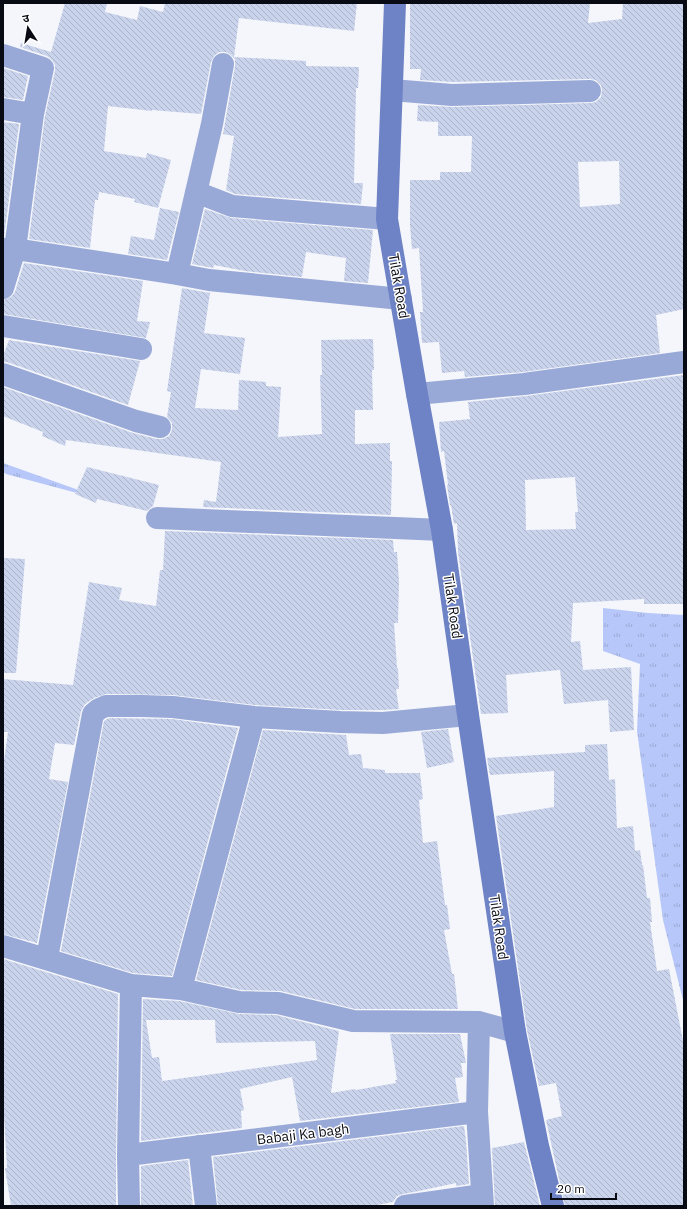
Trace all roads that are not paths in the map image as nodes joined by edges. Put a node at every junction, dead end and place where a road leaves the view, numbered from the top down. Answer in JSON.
{"nodes":[{"id":1,"x":395,"y":3,"type":"edge"},
{"id":2,"x":3,"y":55,"type":"edge"},
{"id":3,"x":223,"y":64,"type":"dead end"},
{"id":4,"x":392,"y":90,"type":"junction"},
{"id":5,"x":590,"y":91,"type":"dead end"},
{"id":6,"x":3,"y":109,"type":"edge"},
{"id":7,"x":33,"y":114,"type":"junction"},
{"id":8,"x":196,"y":192,"type":"junction"},
{"id":9,"x":387,"y":219,"type":"junction"},
{"id":10,"x":9,"y":249,"type":"edge"},
{"id":11,"x":177,"y":274,"type":"junction"},
{"id":12,"x":3,"y":288,"type":"edge"},
{"id":13,"x":401,"y":299,"type":"junction"},
{"id":14,"x":3,"y":326,"type":"edge"},
{"id":15,"x":141,"y":349,"type":"dead end"},
{"id":16,"x":684,"y":362,"type":"edge"},
{"id":17,"x":3,"y":374,"type":"edge"},
{"id":18,"x":417,"y":394,"type":"junction"},
{"id":19,"x":160,"y":427,"type":"dead end"},
{"id":20,"x":158,"y":518,"type":"dead end"},
{"id":21,"x":442,"y":530,"type":"junction"},
{"id":22,"x":468,"y":715,"type":"junction"},
{"id":23,"x":254,"y":717,"type":"junction"},
{"id":24,"x":3,"y":946,"type":"edge"},
{"id":25,"x":47,"y":958,"type":"junction"},
{"id":26,"x":131,"y":985,"type":"junction"},
{"id":27,"x":180,"y":989,"type":"junction"},
{"id":28,"x":479,"y":1022,"type":"junction"},
{"id":29,"x":515,"y":1032,"type":"junction"},
{"id":30,"x":477,"y":1112,"type":"junction"},
{"id":31,"x":200,"y":1146,"type":"junction"},
{"id":32,"x":128,"y":1155,"type":"junction"},
{"id":33,"x":482,"y":1200,"type":"edge"},
{"id":34,"x":129,"y":1206,"type":"edge"},
{"id":35,"x":206,"y":1206,"type":"edge"},
{"id":36,"x":405,"y":1206,"type":"edge"},
{"id":37,"x":553,"y":1206,"type":"edge"}],
"edges":[{"from":1,"to":4,"type":"main road","name":"Tilak Road"},
{"from":2,"to":7,"type":"street"},
{"from":3,"to":8,"type":"street"},
{"from":4,"to":5,"type":"street"},
{"from":4,"to":9,"type":"main road","name":"Tilak Road"},
{"from":6,"to":7,"type":"street"},
{"from":7,"to":10,"type":"street"},
{"from":8,"to":9,"type":"street"},
{"from":8,"to":11,"type":"street"},
{"from":9,"to":13,"type":"main road","name":"Tilak Road"},
{"from":10,"to":11,"type":"street"},
{"from":10,"to":12,"type":"street"},
{"from":11,"to":13,"type":"street"},
{"from":13,"to":18,"type":"main road","name":"Tilak Road"},
{"from":14,"to":15,"type":"street"},
{"from":16,"to":18,"type":"street"},
{"from":17,"to":19,"type":"street"},
{"from":18,"to":21,"type":"main road","name":"Tilak Road"},
{"from":20,"to":21,"type":"street"},
{"from":21,"to":22,"type":"main road","name":"Tilak Road"},
{"from":22,"to":23,"type":"street"},
{"from":22,"to":29,"type":"main road","name":"Tilak Road"},
{"from":23,"to":25,"type":"street"},
{"from":23,"to":27,"type":"street"},
{"from":24,"to":25,"type":"street"},
{"from":25,"to":26,"type":"street"},
{"from":26,"to":27,"type":"street"},
{"from":26,"to":32,"type":"street"},
{"from":27,"to":28,"type":"street"},
{"from":28,"to":29,"type":"street"},
{"from":28,"to":30,"type":"street"},
{"from":29,"to":37,"type":"main road","name":"Tilak Road"},
{"from":30,"to":31,"type":"street","name":"Babaji Ka bagh"},
{"from":30,"to":33,"type":"street"},
{"from":31,"to":32,"type":"street","name":"Babaji Ka bagh"},
{"from":31,"to":35,"type":"street"},
{"from":32,"to":34,"type":"street"},
{"from":33,"to":36,"type":"street"}]}
